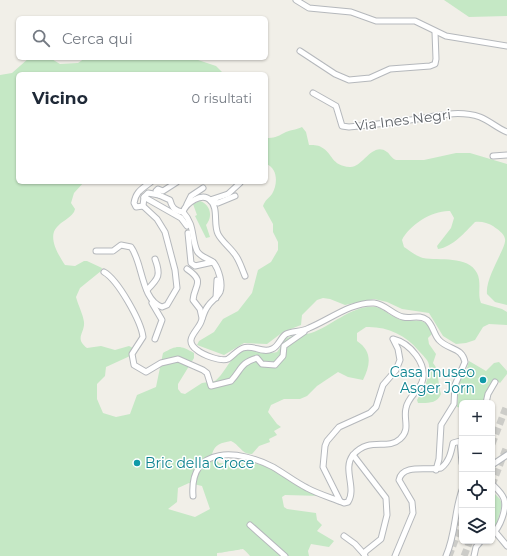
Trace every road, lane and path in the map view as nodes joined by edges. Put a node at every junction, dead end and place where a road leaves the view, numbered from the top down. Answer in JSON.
{"nodes":[{"id":1,"x":296,"y":0,"type":"edge"},
{"id":2,"x":435,"y":32,"type":"junction"},
{"id":3,"x":507,"y":46,"type":"edge"},
{"id":4,"x":300,"y":51,"type":"dead end"},
{"id":5,"x":313,"y":93,"type":"dead end"},
{"id":6,"x":507,"y":132,"type":"edge"},
{"id":7,"x":507,"y":155,"type":"edge"},
{"id":8,"x":494,"y":156,"type":"dead end"},
{"id":9,"x":148,"y":184,"type":"edge"},
{"id":10,"x":174,"y":184,"type":"edge"},
{"id":11,"x":239,"y":184,"type":"edge"},
{"id":12,"x":203,"y":188,"type":"dead end"},
{"id":13,"x":159,"y":194,"type":"junction"},
{"id":14,"x":235,"y":196,"type":"dead end"},
{"id":15,"x":144,"y":197,"type":"junction"},
{"id":16,"x":210,"y":200,"type":"junction"},
{"id":17,"x":187,"y":205,"type":"junction"},
{"id":18,"x":143,"y":206,"type":"junction"},
{"id":19,"x":183,"y":212,"type":"junction"},
{"id":20,"x":187,"y":226,"type":"dead end"},
{"id":21,"x":188,"y":233,"type":"dead end"},
{"id":22,"x":96,"y":251,"type":"dead end"},
{"id":23,"x":155,"y":258,"type":"dead end"},
{"id":24,"x":213,"y":262,"type":"junction"},
{"id":25,"x":188,"y":269,"type":"dead end"},
{"id":26,"x":104,"y":272,"type":"dead end"},
{"id":27,"x":245,"y":276,"type":"dead end"},
{"id":28,"x":143,"y":280,"type":"junction"},
{"id":29,"x":217,"y":280,"type":"dead end"},
{"id":30,"x":147,"y":290,"type":"junction"},
{"id":31,"x":216,"y":298,"type":"junction"},
{"id":32,"x":202,"y":319,"type":"junction"},
{"id":33,"x":310,"y":328,"type":"junction"},
{"id":34,"x":155,"y":339,"type":"dead end"},
{"id":35,"x":495,"y":382,"type":"dead end"},
{"id":36,"x":487,"y":400,"type":"edge"},
{"id":37,"x":459,"y":440,"type":"edge"},
{"id":38,"x":353,"y":455,"type":"junction"},
{"id":39,"x":507,"y":455,"type":"edge"},
{"id":40,"x":495,"y":463,"type":"edge"},
{"id":41,"x":436,"y":470,"type":"junction"},
{"id":42,"x":495,"y":488,"type":"edge"},
{"id":43,"x":193,"y":496,"type":"dead end"},
{"id":44,"x":340,"y":501,"type":"junction"},
{"id":45,"x":459,"y":508,"type":"edge"},
{"id":46,"x":250,"y":525,"type":"dead end"},
{"id":47,"x":495,"y":530,"type":"edge"},
{"id":48,"x":495,"y":533,"type":"edge"},
{"id":49,"x":344,"y":536,"type":"dead end"},
{"id":50,"x":478,"y":544,"type":"edge"},
{"id":51,"x":507,"y":546,"type":"edge"},
{"id":52,"x":364,"y":555,"type":"edge"},
{"id":53,"x":285,"y":556,"type":"edge"},
{"id":54,"x":394,"y":556,"type":"edge"},
{"id":55,"x":446,"y":556,"type":"edge"},
{"id":56,"x":474,"y":556,"type":"edge"}],
"edges":[{"from":1,"to":2,"type":"street"},
{"from":2,"to":3,"type":"street"},
{"from":2,"to":4,"type":"street"},
{"from":5,"to":6,"type":"street","name":"Via Ines Negri"},
{"from":7,"to":8,"type":"street"},
{"from":9,"to":18,"type":"street"},
{"from":10,"to":13,"type":"street"},
{"from":11,"to":16,"type":"street"},
{"from":12,"to":17,"type":"street"},
{"from":13,"to":15,"type":"street"},
{"from":13,"to":19,"type":"street"},
{"from":14,"to":16,"type":"street"},
{"from":15,"to":18,"type":"street"},
{"from":15,"to":20,"type":"street"},
{"from":16,"to":17,"type":"street"},
{"from":16,"to":27,"type":"street"},
{"from":17,"to":19,"type":"street"},
{"from":18,"to":30,"type":"street"},
{"from":19,"to":24,"type":"street"},
{"from":21,"to":24,"type":"street"},
{"from":22,"to":28,"type":"street"},
{"from":23,"to":30,"type":"street"},
{"from":24,"to":31,"type":"street"},
{"from":25,"to":32,"type":"street"},
{"from":26,"to":33,"type":"street"},
{"from":28,"to":30,"type":"street"},
{"from":28,"to":34,"type":"street"},
{"from":29,"to":31,"type":"street"},
{"from":31,"to":32,"type":"street"},
{"from":32,"to":33,"type":"street"},
{"from":33,"to":41,"type":"street"},
{"from":35,"to":36,"type":"street"},
{"from":37,"to":41,"type":"street"},
{"from":38,"to":44,"type":"street"},
{"from":38,"to":44,"type":"street"},
{"from":38,"to":52,"type":"street"},
{"from":39,"to":40,"type":"street"},
{"from":41,"to":54,"type":"street"},
{"from":42,"to":47,"type":"street"},
{"from":43,"to":44,"type":"street"},
{"from":45,"to":55,"type":"street"},
{"from":46,"to":53,"type":"street"},
{"from":48,"to":51,"type":"street"},
{"from":49,"to":52,"type":"street"},
{"from":50,"to":56,"type":"street"}]}
